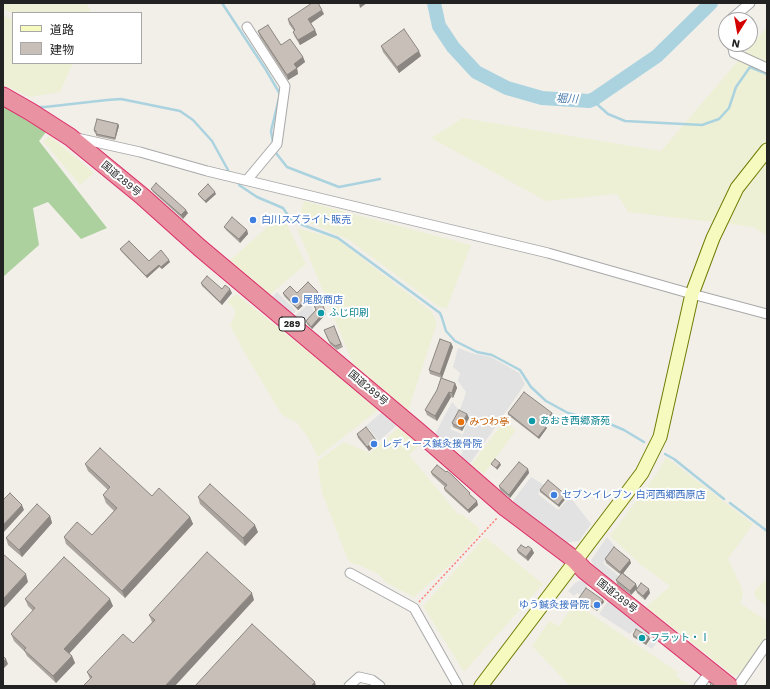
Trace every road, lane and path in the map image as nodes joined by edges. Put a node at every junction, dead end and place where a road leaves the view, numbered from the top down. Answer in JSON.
{"nodes":[{"id":1,"x":750,"y":3,"type":"edge"},
{"id":2,"x":739,"y":12,"type":"edge"},
{"id":3,"x":247,"y":27,"type":"dead end"},
{"id":4,"x":734,"y":52,"type":"edge"},
{"id":5,"x":767,"y":68,"type":"edge"},
{"id":6,"x":3,"y":96,"type":"edge"},
{"id":7,"x":70,"y":137,"type":"junction"},
{"id":8,"x":767,"y":150,"type":"edge"},
{"id":9,"x":247,"y":180,"type":"junction"},
{"id":10,"x":692,"y":294,"type":"junction"},
{"id":11,"x":767,"y":314,"type":"edge"},
{"id":12,"x":506,"y":508,"type":"junction"},
{"id":13,"x":575,"y":560,"type":"junction"},
{"id":14,"x":350,"y":573,"type":"dead end"},
{"id":15,"x":414,"y":608,"type":"junction"},
{"id":16,"x":767,"y":644,"type":"edge"},
{"id":17,"x":711,"y":671,"type":"junction"},
{"id":18,"x":349,"y":686,"type":"edge"},
{"id":19,"x":380,"y":686,"type":"edge"},
{"id":20,"x":458,"y":686,"type":"edge"},
{"id":21,"x":481,"y":686,"type":"edge"},
{"id":22,"x":699,"y":686,"type":"edge"},
{"id":23,"x":729,"y":686,"type":"edge"},
{"id":24,"x":738,"y":686,"type":"edge"}],
"edges":[{"from":1,"to":2,"type":"street"},
{"from":3,"to":9,"type":"street"},
{"from":4,"to":5,"type":"street"},
{"from":6,"to":7,"type":"highway","name":"国道289号","number":"289"},
{"from":7,"to":9,"type":"street"},
{"from":7,"to":12,"type":"highway","name":"国道289号","number":"289"},
{"from":8,"to":10,"type":"street"},
{"from":9,"to":10,"type":"street"},
{"from":10,"to":11,"type":"street"},
{"from":10,"to":13,"type":"street"},
{"from":12,"to":13,"type":"highway","name":"国道289号","number":"289"},
{"from":12,"to":15,"type":"path"},
{"from":13,"to":17,"type":"highway","name":"国道289号","number":"289"},
{"from":13,"to":21,"type":"street"},
{"from":14,"to":15,"type":"street"},
{"from":15,"to":20,"type":"street"},
{"from":16,"to":24,"type":"street"},
{"from":17,"to":22,"type":"street"},
{"from":17,"to":23,"type":"highway","name":"国道289号","number":"289"},
{"from":18,"to":19,"type":"street"}]}
